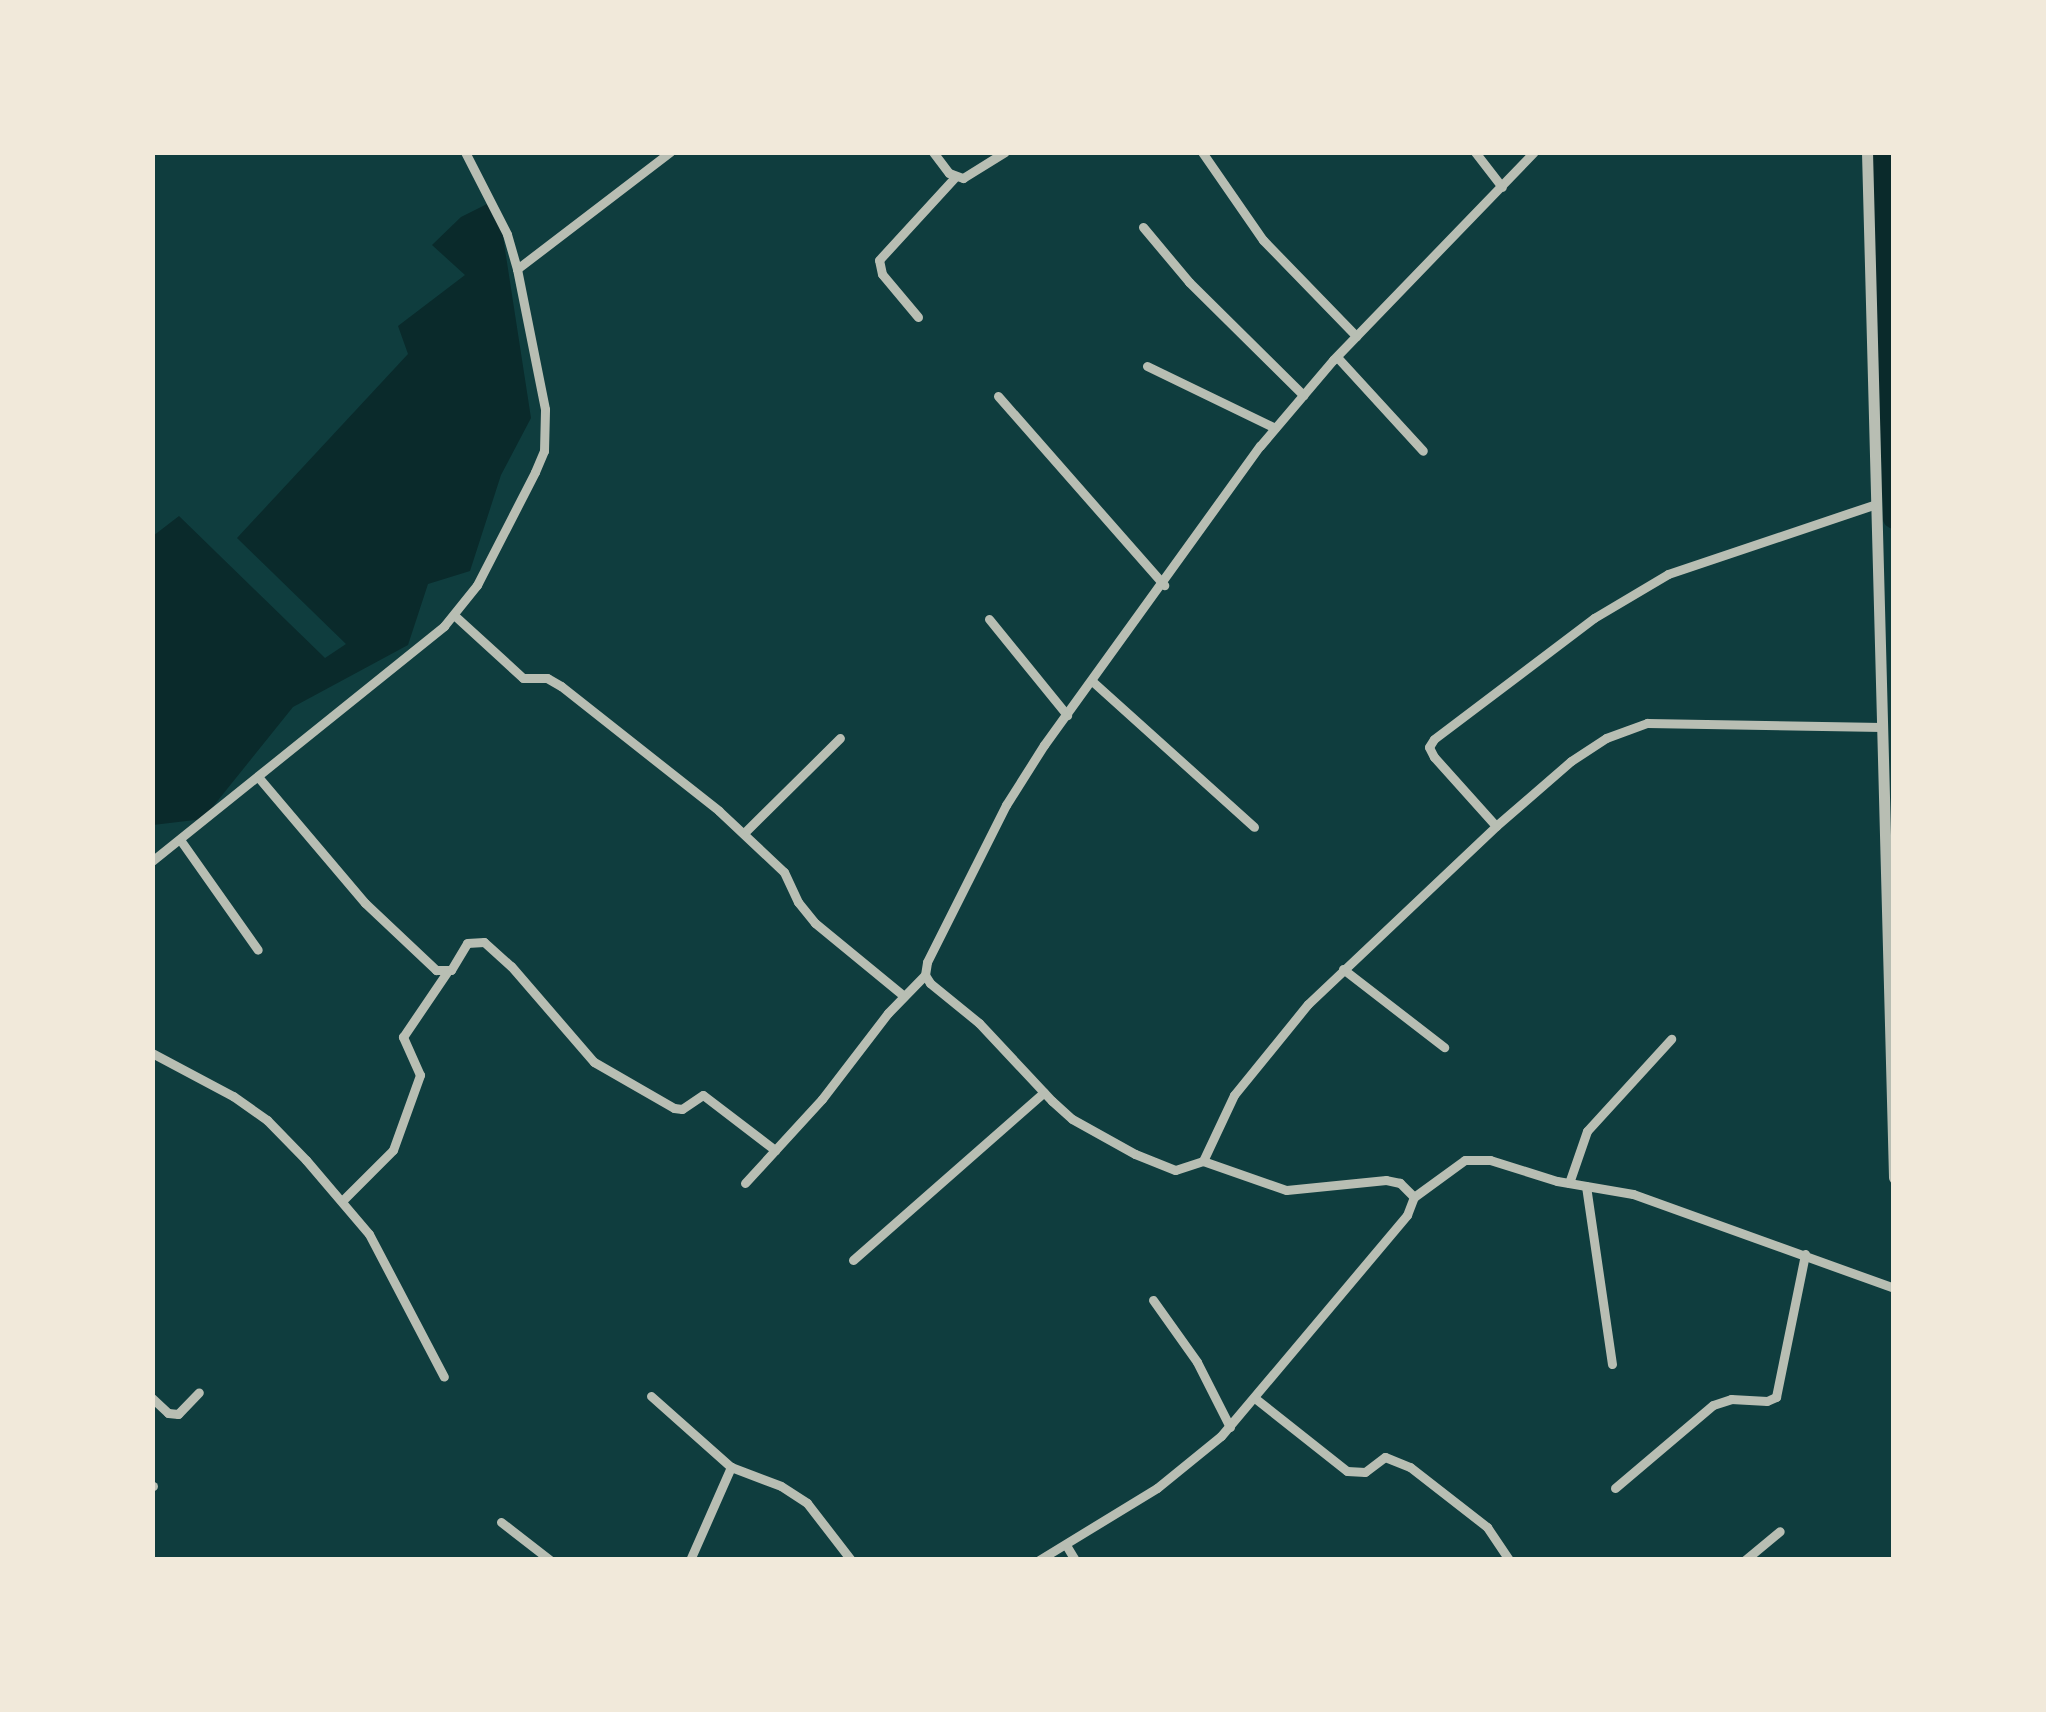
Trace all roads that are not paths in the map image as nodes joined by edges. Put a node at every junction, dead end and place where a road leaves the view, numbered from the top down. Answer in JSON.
{"nodes":[{"id":1,"x":670,"y":152,"type":"edge"},
{"id":2,"x":933,"y":152,"type":"edge"},
{"id":3,"x":1005,"y":152,"type":"edge"},
{"id":4,"x":1202,"y":152,"type":"edge"},
{"id":5,"x":1475,"y":152,"type":"edge"},
{"id":6,"x":1534,"y":152,"type":"edge"},
{"id":7,"x":1867,"y":152,"type":"edge"},
{"id":8,"x":469,"y":154,"type":"edge"},
{"id":9,"x":955,"y":178,"type":"junction"},
{"id":10,"x":1502,"y":187,"type":"junction"},
{"id":11,"x":1143,"y":227,"type":"dead end"},
{"id":12,"x":517,"y":269,"type":"junction"},
{"id":13,"x":918,"y":317,"type":"dead end"},
{"id":14,"x":1356,"y":336,"type":"junction"},
{"id":15,"x":1336,"y":357,"type":"junction"},
{"id":16,"x":1146,"y":366,"type":"dead end"},
{"id":17,"x":1304,"y":395,"type":"junction"},
{"id":18,"x":998,"y":396,"type":"dead end"},
{"id":19,"x":1275,"y":428,"type":"junction"},
{"id":20,"x":1423,"y":451,"type":"dead end"},
{"id":21,"x":1876,"y":504,"type":"junction"},
{"id":22,"x":1164,"y":585,"type":"junction"},
{"id":23,"x":454,"y":614,"type":"junction"},
{"id":24,"x":989,"y":619,"type":"dead end"},
{"id":25,"x":1092,"y":680,"type":"junction"},
{"id":26,"x":1067,"y":714,"type":"junction"},
{"id":27,"x":1882,"y":727,"type":"junction"},
{"id":28,"x":840,"y":738,"type":"dead end"},
{"id":29,"x":259,"y":778,"type":"junction"},
{"id":30,"x":1496,"y":826,"type":"junction"},
{"id":31,"x":1254,"y":827,"type":"dead end"},
{"id":32,"x":744,"y":833,"type":"junction"},
{"id":33,"x":181,"y":841,"type":"junction"},
{"id":34,"x":152,"y":861,"type":"edge"},
{"id":35,"x":258,"y":950,"type":"dead end"},
{"id":36,"x":1343,"y":968,"type":"junction"},
{"id":37,"x":447,"y":972,"type":"junction"},
{"id":38,"x":925,"y":976,"type":"junction"},
{"id":39,"x":904,"y":996,"type":"junction"},
{"id":40,"x":1671,"y":1039,"type":"dead end"},
{"id":41,"x":1444,"y":1047,"type":"dead end"},
{"id":42,"x":152,"y":1054,"type":"edge"},
{"id":43,"x":1044,"y":1092,"type":"junction"},
{"id":44,"x":776,"y":1150,"type":"junction"},
{"id":45,"x":1203,"y":1161,"type":"junction"},
{"id":46,"x":1894,"y":1178,"type":"edge"},
{"id":47,"x":745,"y":1183,"type":"dead end"},
{"id":48,"x":1569,"y":1183,"type":"junction"},
{"id":49,"x":1586,"y":1186,"type":"junction"},
{"id":50,"x":1414,"y":1197,"type":"junction"},
{"id":51,"x":342,"y":1201,"type":"junction"},
{"id":52,"x":1805,"y":1254,"type":"junction"},
{"id":53,"x":853,"y":1260,"type":"dead end"},
{"id":54,"x":1894,"y":1288,"type":"edge"},
{"id":55,"x":1152,"y":1300,"type":"dead end"},
{"id":56,"x":1612,"y":1364,"type":"dead end"},
{"id":57,"x":444,"y":1377,"type":"dead end"},
{"id":58,"x":200,"y":1392,"type":"dead end"},
{"id":59,"x":651,"y":1396,"type":"dead end"},
{"id":60,"x":152,"y":1398,"type":"edge"},
{"id":61,"x":1256,"y":1398,"type":"junction"},
{"id":62,"x":1230,"y":1427,"type":"junction"},
{"id":63,"x":730,"y":1466,"type":"junction"},
{"id":64,"x":1615,"y":1488,"type":"dead end"},
{"id":65,"x":501,"y":1522,"type":"dead end"},
{"id":66,"x":1780,"y":1532,"type":"dead end"},
{"id":67,"x":1066,"y":1545,"type":"junction"},
{"id":68,"x":550,"y":1560,"type":"edge"},
{"id":69,"x":690,"y":1560,"type":"edge"},
{"id":70,"x":851,"y":1560,"type":"edge"},
{"id":71,"x":1039,"y":1560,"type":"edge"},
{"id":72,"x":1075,"y":1560,"type":"edge"},
{"id":73,"x":1510,"y":1560,"type":"edge"},
{"id":74,"x":1745,"y":1560,"type":"edge"}],
"edges":[{"from":1,"to":12,"type":"street"},
{"from":2,"to":9,"type":"street"},
{"from":3,"to":9,"type":"street"},
{"from":4,"to":14,"type":"street"},
{"from":5,"to":10,"type":"street"},
{"from":6,"to":10,"type":"street"},
{"from":7,"to":21,"type":"street"},
{"from":8,"to":12,"type":"street"},
{"from":9,"to":13,"type":"street"},
{"from":10,"to":14,"type":"street"},
{"from":11,"to":17,"type":"street"},
{"from":12,"to":23,"type":"street"},
{"from":14,"to":15,"type":"street"},
{"from":15,"to":17,"type":"street"},
{"from":15,"to":20,"type":"street"},
{"from":16,"to":19,"type":"street"},
{"from":17,"to":19,"type":"street"},
{"from":18,"to":22,"type":"street"},
{"from":19,"to":22,"type":"street"},
{"from":21,"to":27,"type":"street"},
{"from":21,"to":30,"type":"street"},
{"from":22,"to":25,"type":"street"},
{"from":23,"to":29,"type":"street"},
{"from":23,"to":32,"type":"street"},
{"from":24,"to":26,"type":"street"},
{"from":25,"to":26,"type":"street"},
{"from":25,"to":31,"type":"street"},
{"from":26,"to":38,"type":"street"},
{"from":27,"to":30,"type":"street"},
{"from":27,"to":46,"type":"street"},
{"from":28,"to":32,"type":"street"},
{"from":29,"to":33,"type":"street"},
{"from":29,"to":37,"type":"street"},
{"from":30,"to":36,"type":"street"},
{"from":32,"to":39,"type":"street"},
{"from":33,"to":34,"type":"street"},
{"from":33,"to":35,"type":"street"},
{"from":36,"to":41,"type":"street"},
{"from":36,"to":45,"type":"street"},
{"from":37,"to":44,"type":"street"},
{"from":37,"to":51,"type":"street"},
{"from":38,"to":39,"type":"street"},
{"from":38,"to":43,"type":"street"},
{"from":39,"to":44,"type":"street"},
{"from":40,"to":48,"type":"street"},
{"from":42,"to":51,"type":"street"},
{"from":43,"to":45,"type":"street"},
{"from":43,"to":53,"type":"street"},
{"from":44,"to":47,"type":"street"},
{"from":45,"to":50,"type":"street"},
{"from":48,"to":49,"type":"street"},
{"from":48,"to":50,"type":"street"},
{"from":49,"to":52,"type":"street"},
{"from":49,"to":56,"type":"street"},
{"from":50,"to":61,"type":"street"},
{"from":51,"to":57,"type":"street"},
{"from":52,"to":54,"type":"street"},
{"from":52,"to":64,"type":"street"},
{"from":55,"to":62,"type":"street"},
{"from":58,"to":60,"type":"street"},
{"from":59,"to":63,"type":"street"},
{"from":61,"to":62,"type":"street"},
{"from":61,"to":73,"type":"street"},
{"from":62,"to":67,"type":"street"},
{"from":63,"to":69,"type":"street"},
{"from":63,"to":70,"type":"street"},
{"from":65,"to":68,"type":"street"},
{"from":66,"to":74,"type":"street"},
{"from":67,"to":71,"type":"street"},
{"from":67,"to":72,"type":"street"}]}
